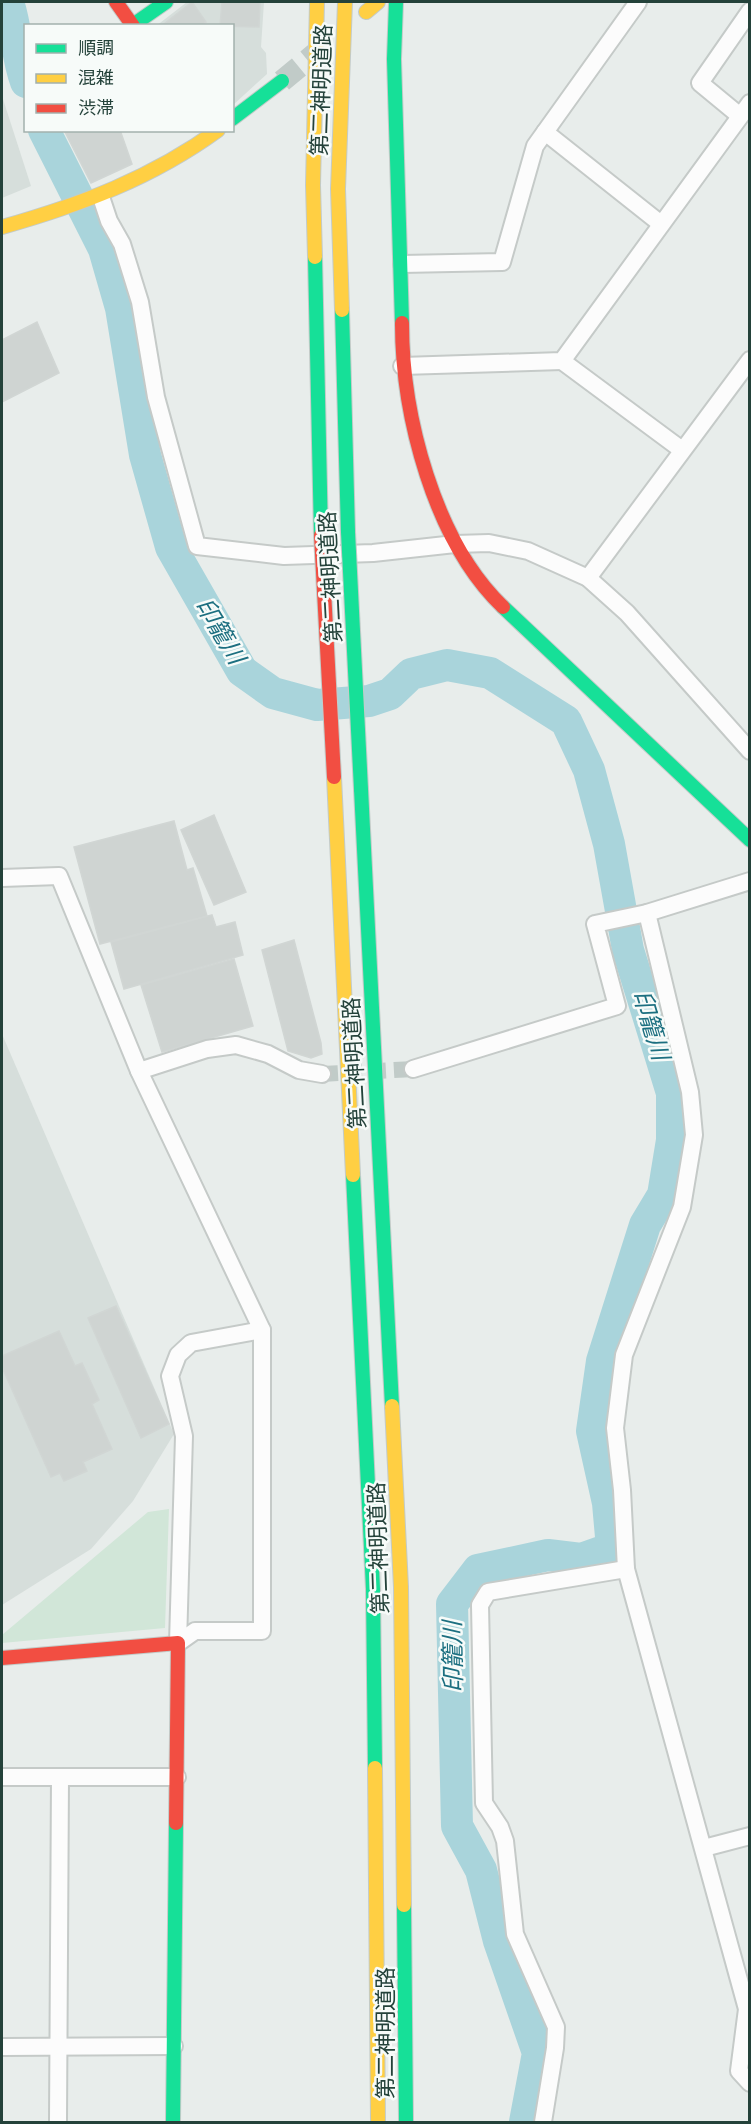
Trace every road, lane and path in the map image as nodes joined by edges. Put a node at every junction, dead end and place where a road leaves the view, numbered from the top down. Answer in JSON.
{"nodes":[{"id":1,"x":117,"y":2,"type":"edge"},
{"id":2,"x":166,"y":2,"type":"edge"},
{"id":3,"x":317,"y":2,"type":"edge"},
{"id":4,"x":345,"y":2,"type":"edge"},
{"id":5,"x":378,"y":2,"type":"edge"},
{"id":6,"x":396,"y":2,"type":"edge"},
{"id":7,"x":638,"y":2,"type":"edge"},
{"id":8,"x":750,"y":11,"type":"edge"},
{"id":9,"x":366,"y":12,"type":"dead end"},
{"id":10,"x":132,"y":24,"type":"edge"},
{"id":11,"x":134,"y":24,"type":"edge"},
{"id":12,"x":282,"y":81,"type":"tunnel mouth"},
{"id":13,"x":745,"y":109,"type":"edge"},
{"id":14,"x":234,"y":117,"type":"edge"},
{"id":15,"x":213,"y":132,"type":"edge"},
{"id":16,"x":545,"y":132,"type":"junction"},
{"id":17,"x":97,"y":199,"type":"junction"},
{"id":18,"x":661,"y":224,"type":"junction"},
{"id":19,"x":2,"y":227,"type":"edge"},
{"id":20,"x":402,"y":264,"type":"junction"},
{"id":21,"x":750,"y":360,"type":"edge"},
{"id":22,"x":562,"y":361,"type":"junction"},
{"id":23,"x":402,"y":366,"type":"junction"},
{"id":24,"x":682,"y":450,"type":"junction"},
{"id":25,"x":455,"y":544,"type":"junction"},
{"id":26,"x":588,"y":578,"type":"junction"},
{"id":27,"x":750,"y":751,"type":"edge"},
{"id":28,"x":750,"y":840,"type":"edge"},
{"id":29,"x":2,"y":878,"type":"edge"},
{"id":30,"x":750,"y":881,"type":"edge"},
{"id":31,"x":647,"y":913,"type":"junction"},
{"id":32,"x":413,"y":1069,"type":"tunnel mouth"},
{"id":33,"x":139,"y":1071,"type":"junction"},
{"id":34,"x":322,"y":1074,"type":"tunnel mouth"},
{"id":35,"x":262,"y":1330,"type":"junction"},
{"id":36,"x":626,"y":1569,"type":"junction"},
{"id":37,"x":178,"y":1643,"type":"junction"},
{"id":38,"x":2,"y":1658,"type":"edge"},
{"id":39,"x":2,"y":1777,"type":"edge"},
{"id":40,"x":60,"y":1777,"type":"junction"},
{"id":41,"x":177,"y":1777,"type":"junction"},
{"id":42,"x":750,"y":1836,"type":"edge"},
{"id":43,"x":704,"y":1848,"type":"junction"},
{"id":44,"x":174,"y":2046,"type":"junction"},
{"id":45,"x":2,"y":2047,"type":"edge"},
{"id":46,"x":58,"y":2047,"type":"junction"},
{"id":47,"x":750,"y":2083,"type":"edge"},
{"id":48,"x":58,"y":2122,"type":"edge"},
{"id":49,"x":173,"y":2122,"type":"edge"},
{"id":50,"x":378,"y":2122,"type":"edge"},
{"id":51,"x":406,"y":2122,"type":"edge"},
{"id":52,"x":543,"y":2122,"type":"edge"}],
"edges":[{"from":1,"to":10,"type":"main road"},
{"from":2,"to":11,"type":"main road"},
{"from":3,"to":50,"type":"main road","name":"第二神明道路","bridge":true},
{"from":4,"to":51,"type":"main road","name":"第二神明道路","bridge":true},
{"from":5,"to":9,"type":"main road"},
{"from":6,"to":20,"type":"main road"},
{"from":7,"to":16,"type":"street"},
{"from":8,"to":13,"type":"street"},
{"from":12,"to":14,"type":"main road"},
{"from":13,"to":18,"type":"street"},
{"from":15,"to":17,"type":"main road"},
{"from":16,"to":18,"type":"street"},
{"from":16,"to":20,"type":"street"},
{"from":17,"to":19,"type":"main road"},
{"from":17,"to":25,"type":"street"},
{"from":18,"to":22,"type":"street"},
{"from":20,"to":23,"type":"main road"},
{"from":21,"to":24,"type":"street"},
{"from":22,"to":23,"type":"street"},
{"from":22,"to":24,"type":"street"},
{"from":23,"to":25,"type":"main road"},
{"from":24,"to":26,"type":"street"},
{"from":25,"to":26,"type":"street"},
{"from":25,"to":28,"type":"main road"},
{"from":26,"to":27,"type":"street"},
{"from":29,"to":33,"type":"street"},
{"from":30,"to":31,"type":"street"},
{"from":31,"to":32,"type":"street"},
{"from":31,"to":36,"type":"street"},
{"from":33,"to":34,"type":"street"},
{"from":33,"to":35,"type":"street"},
{"from":35,"to":37,"type":"street"},
{"from":35,"to":37,"type":"street"},
{"from":36,"to":43,"type":"street"},
{"from":36,"to":52,"type":"street"},
{"from":37,"to":38,"type":"main road"},
{"from":37,"to":41,"type":"main road"},
{"from":39,"to":40,"type":"street"},
{"from":40,"to":41,"type":"street"},
{"from":40,"to":46,"type":"street"},
{"from":41,"to":44,"type":"main road"},
{"from":42,"to":43,"type":"street"},
{"from":43,"to":47,"type":"street"},
{"from":44,"to":46,"type":"street"},
{"from":44,"to":49,"type":"main road"},
{"from":45,"to":46,"type":"street"},
{"from":46,"to":48,"type":"street"}]}
